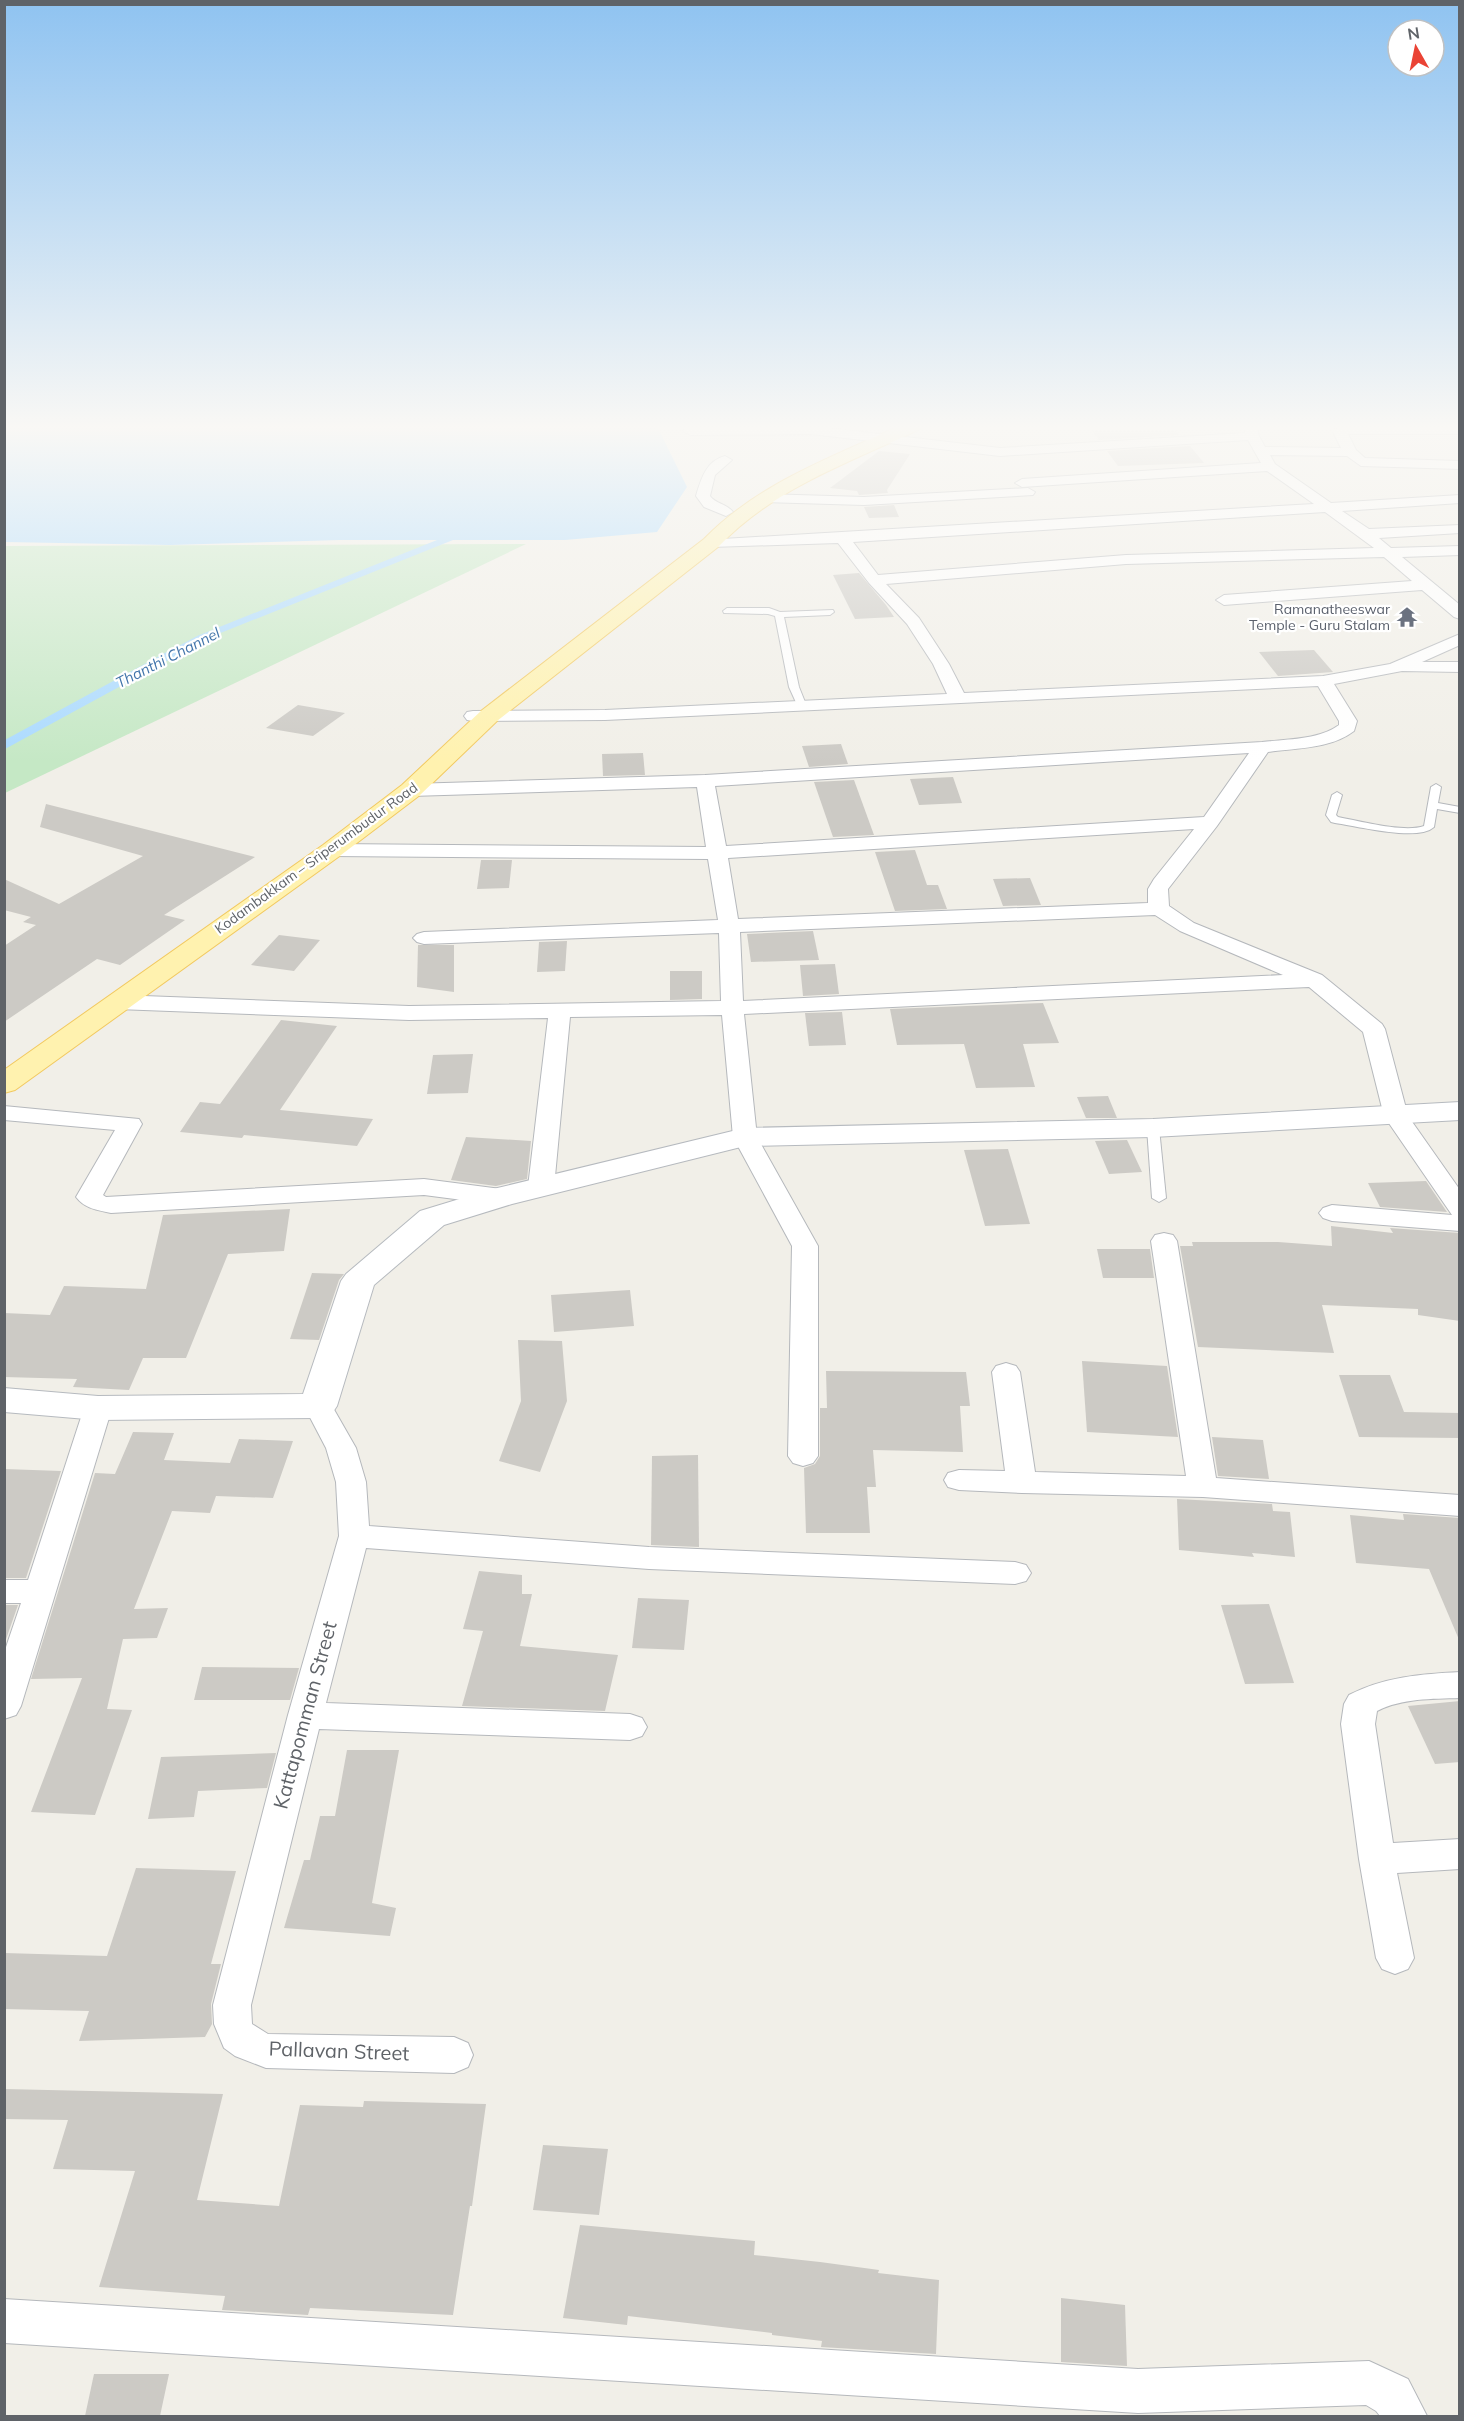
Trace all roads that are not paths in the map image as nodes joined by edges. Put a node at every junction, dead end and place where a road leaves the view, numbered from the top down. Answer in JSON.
{"nodes":[{"id":1,"x":695,"y":537,"type":"edge"},
{"id":2,"x":717,"y":537,"type":"edge"},
{"id":3,"x":858,"y":537,"type":"edge"},
{"id":4,"x":1369,"y":537,"type":"edge"},
{"id":5,"x":842,"y":538,"type":"junction"},
{"id":6,"x":711,"y":543,"type":"junction"},
{"id":7,"x":1460,"y":549,"type":"edge"},
{"id":8,"x":1388,"y":553,"type":"junction"},
{"id":9,"x":668,"y":558,"type":"junction"},
{"id":10,"x":689,"y":560,"type":"junction"},
{"id":11,"x":874,"y":580,"type":"junction"},
{"id":12,"x":1425,"y":585,"type":"junction"},
{"id":13,"x":1224,"y":600,"type":"dead end"},
{"id":14,"x":727,"y":611,"type":"dead end"},
{"id":15,"x":830,"y":612,"type":"dead end"},
{"id":16,"x":1460,"y":614,"type":"edge"},
{"id":17,"x":779,"y":615,"type":"junction"},
{"id":18,"x":1460,"y":639,"type":"edge"},
{"id":19,"x":1460,"y":667,"type":"edge"},
{"id":20,"x":1394,"y":668,"type":"junction"},
{"id":21,"x":1323,"y":681,"type":"junction"},
{"id":22,"x":959,"y":700,"type":"junction"},
{"id":23,"x":802,"y":706,"type":"junction"},
{"id":24,"x":481,"y":716,"type":"junction"},
{"id":25,"x":1262,"y":747,"type":"junction"},
{"id":26,"x":705,"y":781,"type":"junction"},
{"id":27,"x":1436,"y":787,"type":"dead end"},
{"id":28,"x":411,"y":790,"type":"junction"},
{"id":29,"x":1337,"y":795,"type":"dead end"},
{"id":30,"x":1433,"y":806,"type":"junction"},
{"id":31,"x":1460,"y":810,"type":"edge"},
{"id":32,"x":1210,"y":822,"type":"junction"},
{"id":33,"x":332,"y":850,"type":"junction"},
{"id":34,"x":716,"y":853,"type":"junction"},
{"id":35,"x":1160,"y":909,"type":"junction"},
{"id":36,"x":729,"y":926,"type":"junction"},
{"id":37,"x":424,"y":938,"type":"dead end"},
{"id":38,"x":1314,"y":980,"type":"junction"},
{"id":39,"x":117,"y":1002,"type":"junction"},
{"id":40,"x":732,"y":1008,"type":"junction"},
{"id":41,"x":560,"y":1010,"type":"junction"},
{"id":42,"x":4,"y":1063,"type":"edge"},
{"id":43,"x":4,"y":1084,"type":"edge"},
{"id":44,"x":1460,"y":1111,"type":"edge"},
{"id":45,"x":4,"y":1113,"type":"edge"},
{"id":46,"x":1396,"y":1116,"type":"junction"},
{"id":47,"x":1153,"y":1128,"type":"junction"},
{"id":48,"x":745,"y":1137,"type":"junction"},
{"id":49,"x":541,"y":1187,"type":"junction"},
{"id":50,"x":501,"y":1197,"type":"junction"},
{"id":51,"x":1159,"y":1198,"type":"dead end"},
{"id":52,"x":1460,"y":1209,"type":"edge"},
{"id":53,"x":1332,"y":1213,"type":"dead end"},
{"id":54,"x":1460,"y":1223,"type":"edge"},
{"id":55,"x":1164,"y":1241,"type":"dead end"},
{"id":56,"x":1006,"y":1372,"type":"dead end"},
{"id":57,"x":4,"y":1400,"type":"edge"},
{"id":58,"x":318,"y":1406,"type":"junction"},
{"id":59,"x":98,"y":1408,"type":"junction"},
{"id":60,"x":803,"y":1456,"type":"dead end"},
{"id":61,"x":959,"y":1480,"type":"dead end"},
{"id":62,"x":1022,"y":1483,"type":"junction"},
{"id":63,"x":1203,"y":1487,"type":"junction"},
{"id":64,"x":1460,"y":1506,"type":"edge"},
{"id":65,"x":354,"y":1536,"type":"junction"},
{"id":66,"x":1014,"y":1573,"type":"dead end"},
{"id":67,"x":4,"y":1591,"type":"edge"},
{"id":68,"x":40,"y":1592,"type":"junction"},
{"id":69,"x":1460,"y":1685,"type":"edge"},
{"id":70,"x":4,"y":1706,"type":"edge"},
{"id":71,"x":305,"y":1715,"type":"junction"},
{"id":72,"x":630,"y":1727,"type":"dead end"},
{"id":73,"x":1460,"y":1854,"type":"edge"},
{"id":74,"x":1377,"y":1859,"type":"junction"},
{"id":75,"x":1395,"y":1958,"type":"dead end"},
{"id":76,"x":232,"y":2028,"type":"joint"},
{"id":77,"x":454,"y":2055,"type":"dead end"},
{"id":78,"x":4,"y":2321,"type":"edge"},
{"id":79,"x":1405,"y":2416,"type":"edge"}],
"edges":[{"from":1,"to":9,"type":"main road","name":"Kodambakkam – Sriperumbudur Road"},
{"from":2,"to":6,"type":"main road","name":"Kodambakkam – Sriperumbudur Road"},
{"from":3,"to":5,"type":"street"},
{"from":4,"to":8,"type":"street"},
{"from":5,"to":6,"type":"street"},
{"from":5,"to":11,"type":"street"},
{"from":6,"to":10,"type":"main road","name":"Kodambakkam – Sriperumbudur Road"},
{"from":7,"to":8,"type":"street"},
{"from":8,"to":11,"type":"street"},
{"from":8,"to":12,"type":"street"},
{"from":9,"to":10,"type":"main road"},
{"from":9,"to":24,"type":"main road","name":"Kodambakkam – Sriperumbudur Road"},
{"from":10,"to":24,"type":"main road","name":"Kodambakkam – Sriperumbudur Road"},
{"from":11,"to":22,"type":"street"},
{"from":12,"to":13,"type":"street"},
{"from":12,"to":16,"type":"street"},
{"from":14,"to":17,"type":"lane"},
{"from":15,"to":17,"type":"lane"},
{"from":17,"to":23,"type":"lane"},
{"from":18,"to":20,"type":"street"},
{"from":19,"to":20,"type":"street"},
{"from":20,"to":21,"type":"street"},
{"from":21,"to":22,"type":"street"},
{"from":21,"to":25,"type":"street"},
{"from":22,"to":23,"type":"street"},
{"from":23,"to":24,"type":"street"},
{"from":24,"to":28,"type":"main road","name":"Kodambakkam – Sriperumbudur Road"},
{"from":24,"to":42,"type":"main road","name":"Kodambakkam – Sriperumbudur Road"},
{"from":25,"to":26,"type":"street"},
{"from":25,"to":32,"type":"street"},
{"from":26,"to":28,"type":"street"},
{"from":26,"to":34,"type":"street"},
{"from":27,"to":30,"type":"lane"},
{"from":28,"to":33,"type":"main road","name":"Kodambakkam – Sriperumbudur Road"},
{"from":29,"to":30,"type":"lane"},
{"from":30,"to":31,"type":"lane"},
{"from":32,"to":34,"type":"street"},
{"from":32,"to":35,"type":"street"},
{"from":33,"to":34,"type":"street"},
{"from":33,"to":39,"type":"main road","name":"Kodambakkam – Sriperumbudur Road"},
{"from":34,"to":36,"type":"street"},
{"from":35,"to":36,"type":"street"},
{"from":35,"to":38,"type":"street"},
{"from":36,"to":37,"type":"street"},
{"from":36,"to":40,"type":"street"},
{"from":38,"to":40,"type":"street"},
{"from":38,"to":46,"type":"street"},
{"from":39,"to":41,"type":"street"},
{"from":39,"to":43,"type":"main road","name":"Kodambakkam – Sriperumbudur Road"},
{"from":40,"to":41,"type":"street"},
{"from":40,"to":48,"type":"street"},
{"from":41,"to":49,"type":"street"},
{"from":44,"to":46,"type":"street"},
{"from":45,"to":50,"type":"street"},
{"from":46,"to":47,"type":"street"},
{"from":46,"to":52,"type":"street"},
{"from":47,"to":48,"type":"street"},
{"from":47,"to":51,"type":"lane"},
{"from":48,"to":49,"type":"street"},
{"from":48,"to":60,"type":"street"},
{"from":49,"to":50,"type":"street"},
{"from":50,"to":58,"type":"street"},
{"from":53,"to":54,"type":"street"},
{"from":55,"to":63,"type":"street"},
{"from":56,"to":62,"type":"street"},
{"from":57,"to":59,"type":"street"},
{"from":58,"to":59,"type":"street"},
{"from":58,"to":65,"type":"street","name":"Kattapomman Street"},
{"from":59,"to":68,"type":"street"},
{"from":61,"to":62,"type":"street"},
{"from":62,"to":63,"type":"street"},
{"from":63,"to":64,"type":"street"},
{"from":65,"to":66,"type":"street"},
{"from":65,"to":71,"type":"street","name":"Kattapomman Street"},
{"from":67,"to":68,"type":"street"},
{"from":68,"to":70,"type":"street"},
{"from":69,"to":74,"type":"street"},
{"from":71,"to":72,"type":"street"},
{"from":71,"to":76,"type":"street","name":"Kattapomman Street"},
{"from":73,"to":74,"type":"street"},
{"from":74,"to":75,"type":"street"},
{"from":76,"to":77,"type":"street","name":"Pallavan Street"},
{"from":78,"to":79,"type":"street"}]}
